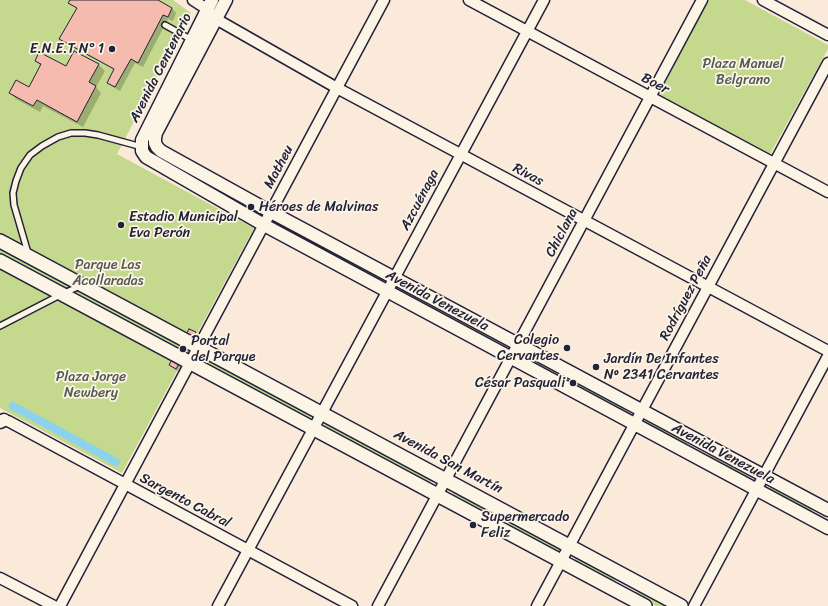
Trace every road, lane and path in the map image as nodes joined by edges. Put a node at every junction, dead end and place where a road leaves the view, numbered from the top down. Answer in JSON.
{"nodes":[{"id":1,"x":193,"y":0,"type":"edge"},
{"id":2,"x":226,"y":0,"type":"edge"},
{"id":3,"x":384,"y":0,"type":"edge"},
{"id":4,"x":469,"y":0,"type":"edge"},
{"id":5,"x":544,"y":0,"type":"edge"},
{"id":6,"x":702,"y":0,"type":"edge"},
{"id":7,"x":763,"y":0,"type":"edge"},
{"id":8,"x":212,"y":10,"type":"edge"},
{"id":9,"x":165,"y":25,"type":"dead end"},
{"id":10,"x":527,"y":31,"type":"junction"},
{"id":11,"x":828,"y":35,"type":"edge"},
{"id":12,"x":197,"y":43,"type":"junction"},
{"id":13,"x":828,"y":64,"type":"edge"},
{"id":14,"x":337,"y":88,"type":"junction"},
{"id":15,"x":650,"y":97,"type":"junction"},
{"id":16,"x":155,"y":143,"type":"junction"},
{"id":17,"x":142,"y":149,"type":"junction"},
{"id":18,"x":461,"y":154,"type":"junction"},
{"id":19,"x":774,"y":163,"type":"junction"},
{"id":20,"x":828,"y":192,"type":"edge"},
{"id":21,"x":271,"y":212,"type":"junction"},
{"id":22,"x":584,"y":221,"type":"junction"},
{"id":23,"x":264,"y":225,"type":"junction"},
{"id":24,"x":0,"y":241,"type":"edge"},
{"id":25,"x":28,"y":256,"type":"junction"},
{"id":26,"x":0,"y":261,"type":"edge"},
{"id":27,"x":394,"y":278,"type":"junction"},
{"id":28,"x":83,"y":285,"type":"junction"},
{"id":29,"x":708,"y":287,"type":"junction"},
{"id":30,"x":387,"y":291,"type":"junction"},
{"id":31,"x":62,"y":294,"type":"junction"},
{"id":32,"x":0,"y":326,"type":"edge"},
{"id":33,"x":518,"y":344,"type":"junction"},
{"id":34,"x":198,"y":348,"type":"junction"},
{"id":35,"x":828,"y":351,"type":"edge"},
{"id":36,"x":828,"y":356,"type":"edge"},
{"id":37,"x":511,"y":358,"type":"junction"},
{"id":38,"x":190,"y":363,"type":"junction"},
{"id":39,"x":642,"y":410,"type":"junction"},
{"id":40,"x":322,"y":413,"type":"junction"},
{"id":41,"x":2,"y":421,"type":"edge"},
{"id":42,"x":635,"y":424,"type":"junction"},
{"id":43,"x":313,"y":429,"type":"junction"},
{"id":44,"x":764,"y":475,"type":"junction"},
{"id":45,"x":446,"y":479,"type":"junction"},
{"id":46,"x":125,"y":485,"type":"junction"},
{"id":47,"x":756,"y":489,"type":"junction"},
{"id":48,"x":437,"y":495,"type":"junction"},
{"id":49,"x":828,"y":510,"type":"edge"},
{"id":50,"x":828,"y":528,"type":"edge"},
{"id":51,"x":570,"y":545,"type":"junction"},
{"id":52,"x":248,"y":550,"type":"junction"},
{"id":53,"x":561,"y":561,"type":"junction"},
{"id":54,"x":0,"y":578,"type":"edge"},
{"id":55,"x":54,"y":606,"type":"edge"},
{"id":56,"x":60,"y":606,"type":"edge"},
{"id":57,"x":218,"y":606,"type":"edge"},
{"id":58,"x":352,"y":606,"type":"edge"},
{"id":59,"x":378,"y":606,"type":"edge"},
{"id":60,"x":537,"y":606,"type":"edge"},
{"id":61,"x":645,"y":606,"type":"edge"},
{"id":62,"x":682,"y":606,"type":"edge"},
{"id":63,"x":694,"y":606,"type":"edge"}],
"edges":[{"from":1,"to":8,"type":"street","name":"Rivas"},
{"from":2,"to":8,"type":"street","name":"Avenida Centenario"},
{"from":3,"to":14,"type":"street","name":"Matheu"},
{"from":4,"to":10,"type":"street","name":"Boer"},
{"from":5,"to":10,"type":"street","name":"Azcuénaga"},
{"from":6,"to":15,"type":"street","name":"Chiclana"},
{"from":7,"to":11,"type":"street"},
{"from":8,"to":12,"type":"street","name":"Avenida Centenario"},
{"from":8,"to":14,"type":"street","name":"Rivas"},
{"from":9,"to":12,"type":"lane"},
{"from":10,"to":15,"type":"street","name":"Boer"},
{"from":10,"to":18,"type":"street","name":"Azcuénaga"},
{"from":12,"to":16,"type":"street","name":"Avenida Centenario"},
{"from":12,"to":17,"type":"street","name":"Avenida Centenario"},
{"from":13,"to":19,"type":"street","name":"Rodríguez Peña"},
{"from":14,"to":18,"type":"street","name":"Rivas"},
{"from":14,"to":21,"type":"street","name":"Matheu"},
{"from":15,"to":19,"type":"street","name":"Boer"},
{"from":15,"to":22,"type":"street","name":"Chiclana"},
{"from":16,"to":17,"type":"street"},
{"from":16,"to":21,"type":"street","name":"Avenida Venezuela"},
{"from":17,"to":23,"type":"street","name":"Avenida Venezuela"},
{"from":17,"to":25,"type":"lane"},
{"from":18,"to":22,"type":"street","name":"Rivas"},
{"from":18,"to":27,"type":"street","name":"Azcuénaga"},
{"from":19,"to":20,"type":"street","name":"Boer"},
{"from":19,"to":29,"type":"street","name":"Rodríguez Peña"},
{"from":21,"to":23,"type":"street","name":"Matheu"},
{"from":21,"to":27,"type":"street","name":"Avenida Venezuela"},
{"from":22,"to":29,"type":"street","name":"Rivas"},
{"from":22,"to":33,"type":"street","name":"Chiclana"},
{"from":23,"to":30,"type":"street","name":"Avenida Venezuela"},
{"from":23,"to":34,"type":"street","name":"Matheu"},
{"from":24,"to":25,"type":"main road","name":"Avenida San Martín"},
{"from":25,"to":28,"type":"main road","name":"Avenida San Martín"},
{"from":26,"to":31,"type":"main road"},
{"from":27,"to":30,"type":"street","name":"Azcuénaga"},
{"from":27,"to":33,"type":"street","name":"Avenida Venezuela"},
{"from":28,"to":31,"type":"lane"},
{"from":28,"to":34,"type":"main road","name":"Avenida San Martín"},
{"from":29,"to":35,"type":"street","name":"Rivas"},
{"from":29,"to":39,"type":"street","name":"Rodríguez Peña"},
{"from":30,"to":37,"type":"street","name":"Avenida Venezuela"},
{"from":30,"to":40,"type":"street","name":"Azcuénaga"},
{"from":31,"to":32,"type":"lane"},
{"from":31,"to":38,"type":"main road"},
{"from":33,"to":37,"type":"street","name":"Chiclana"},
{"from":33,"to":39,"type":"street","name":"Avenida Venezuela"},
{"from":34,"to":38,"type":"street","name":"Matheu"},
{"from":34,"to":40,"type":"main road","name":"Avenida San Martín"},
{"from":36,"to":44,"type":"street"},
{"from":37,"to":42,"type":"street","name":"Avenida Venezuela"},
{"from":37,"to":45,"type":"street","name":"Chiclana"},
{"from":38,"to":43,"type":"main road"},
{"from":38,"to":46,"type":"street","name":"Matheu"},
{"from":39,"to":42,"type":"street","name":"Rodríguez Peña"},
{"from":39,"to":44,"type":"street","name":"Avenida Venezuela"},
{"from":40,"to":43,"type":"street","name":"Azcuénaga"},
{"from":40,"to":45,"type":"main road","name":"Avenida San Martín"},
{"from":41,"to":46,"type":"street","name":"Sargento Cabral"},
{"from":42,"to":47,"type":"street","name":"Avenida Venezuela"},
{"from":42,"to":51,"type":"street","name":"Rodríguez Peña"},
{"from":43,"to":48,"type":"main road"},
{"from":43,"to":52,"type":"street","name":"Azcuénaga"},
{"from":44,"to":47,"type":"street"},
{"from":44,"to":49,"type":"street","name":"Avenida Venezuela"},
{"from":45,"to":48,"type":"street","name":"Chiclana"},
{"from":45,"to":51,"type":"main road","name":"Avenida San Martín"},
{"from":46,"to":52,"type":"street","name":"Sargento Cabral"},
{"from":46,"to":56,"type":"street","name":"Matheu"},
{"from":47,"to":50,"type":"street","name":"Avenida Venezuela"},
{"from":47,"to":63,"type":"street"},
{"from":48,"to":53,"type":"main road"},
{"from":48,"to":59,"type":"street","name":"Chiclana"},
{"from":51,"to":53,"type":"street","name":"Rodríguez Peña"},
{"from":51,"to":62,"type":"main road","name":"Avenida San Martín"},
{"from":52,"to":57,"type":"street","name":"Azcuénaga"},
{"from":52,"to":58,"type":"street","name":"Sargento Cabral"},
{"from":53,"to":60,"type":"street","name":"Rodríguez Peña"},
{"from":53,"to":61,"type":"main road"},
{"from":54,"to":55,"type":"street"}]}
